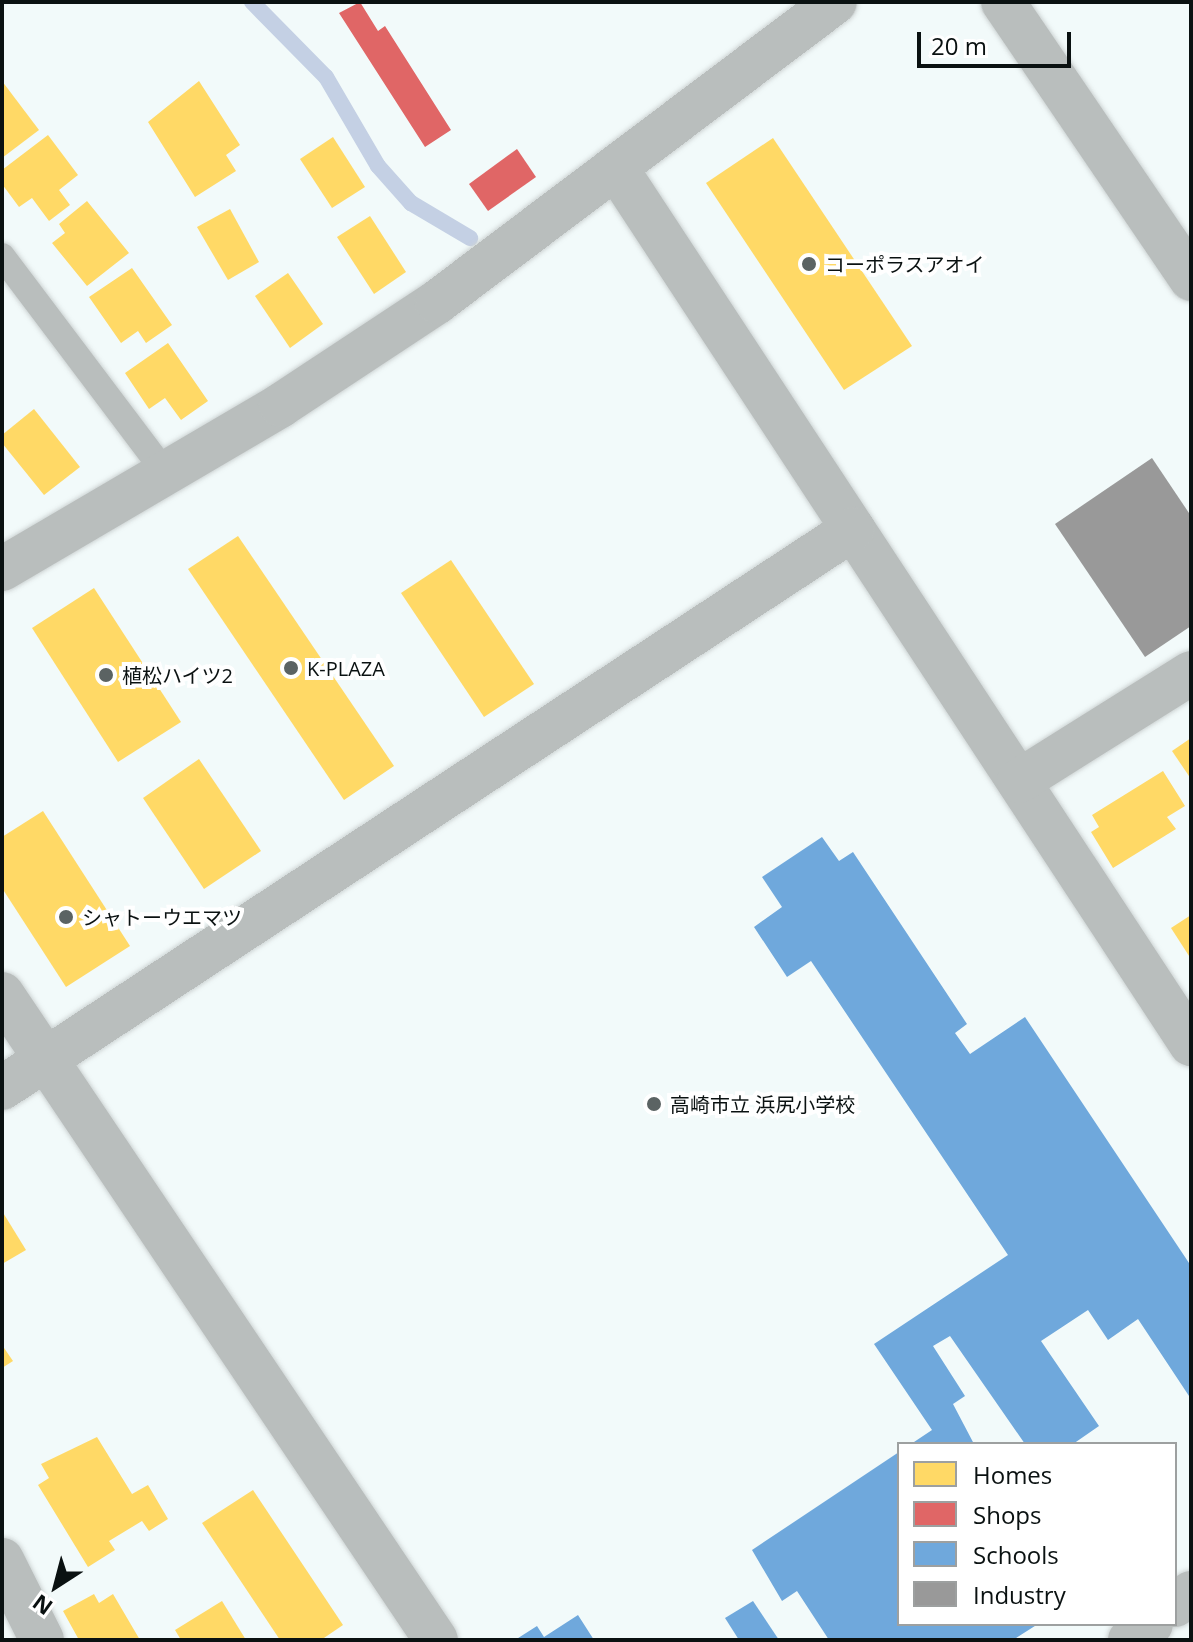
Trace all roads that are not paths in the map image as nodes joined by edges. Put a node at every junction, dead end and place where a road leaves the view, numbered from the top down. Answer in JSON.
{"nodes":[{"id":1,"x":835,"y":2,"type":"edge"},
{"id":2,"x":1003,"y":2,"type":"edge"},
{"id":3,"x":616,"y":168,"type":"junction"},
{"id":4,"x":2,"y":256,"type":"edge"},
{"id":5,"x":1191,"y":279,"type":"edge"},
{"id":6,"x":166,"y":474,"type":"junction"},
{"id":7,"x":853,"y":529,"type":"junction"},
{"id":8,"x":2,"y":569,"type":"edge"},
{"id":9,"x":1191,"y":673,"type":"edge"},
{"id":10,"x":1019,"y":781,"type":"junction"},
{"id":11,"x":2,"y":994,"type":"edge"},
{"id":12,"x":1191,"y":1044,"type":"edge"},
{"id":13,"x":46,"y":1060,"type":"junction"},
{"id":14,"x":2,"y":1088,"type":"edge"},
{"id":15,"x":2,"y":1560,"type":"edge"},
{"id":16,"x":1148,"y":1626,"type":"edge"},
{"id":17,"x":42,"y":1640,"type":"edge"},
{"id":18,"x":436,"y":1640,"type":"edge"},
{"id":19,"x":1130,"y":1640,"type":"edge"}],
"edges":[{"from":1,"to":3,"type":"street"},
{"from":2,"to":5,"type":"street"},
{"from":3,"to":6,"type":"street"},
{"from":3,"to":7,"type":"street"},
{"from":4,"to":6,"type":"lane"},
{"from":6,"to":8,"type":"street"},
{"from":7,"to":10,"type":"street"},
{"from":7,"to":13,"type":"street"},
{"from":9,"to":10,"type":"street"},
{"from":10,"to":12,"type":"street"},
{"from":11,"to":13,"type":"street"},
{"from":13,"to":14,"type":"street"},
{"from":13,"to":18,"type":"street"},
{"from":15,"to":17,"type":"street"},
{"from":16,"to":19,"type":"street"}]}
